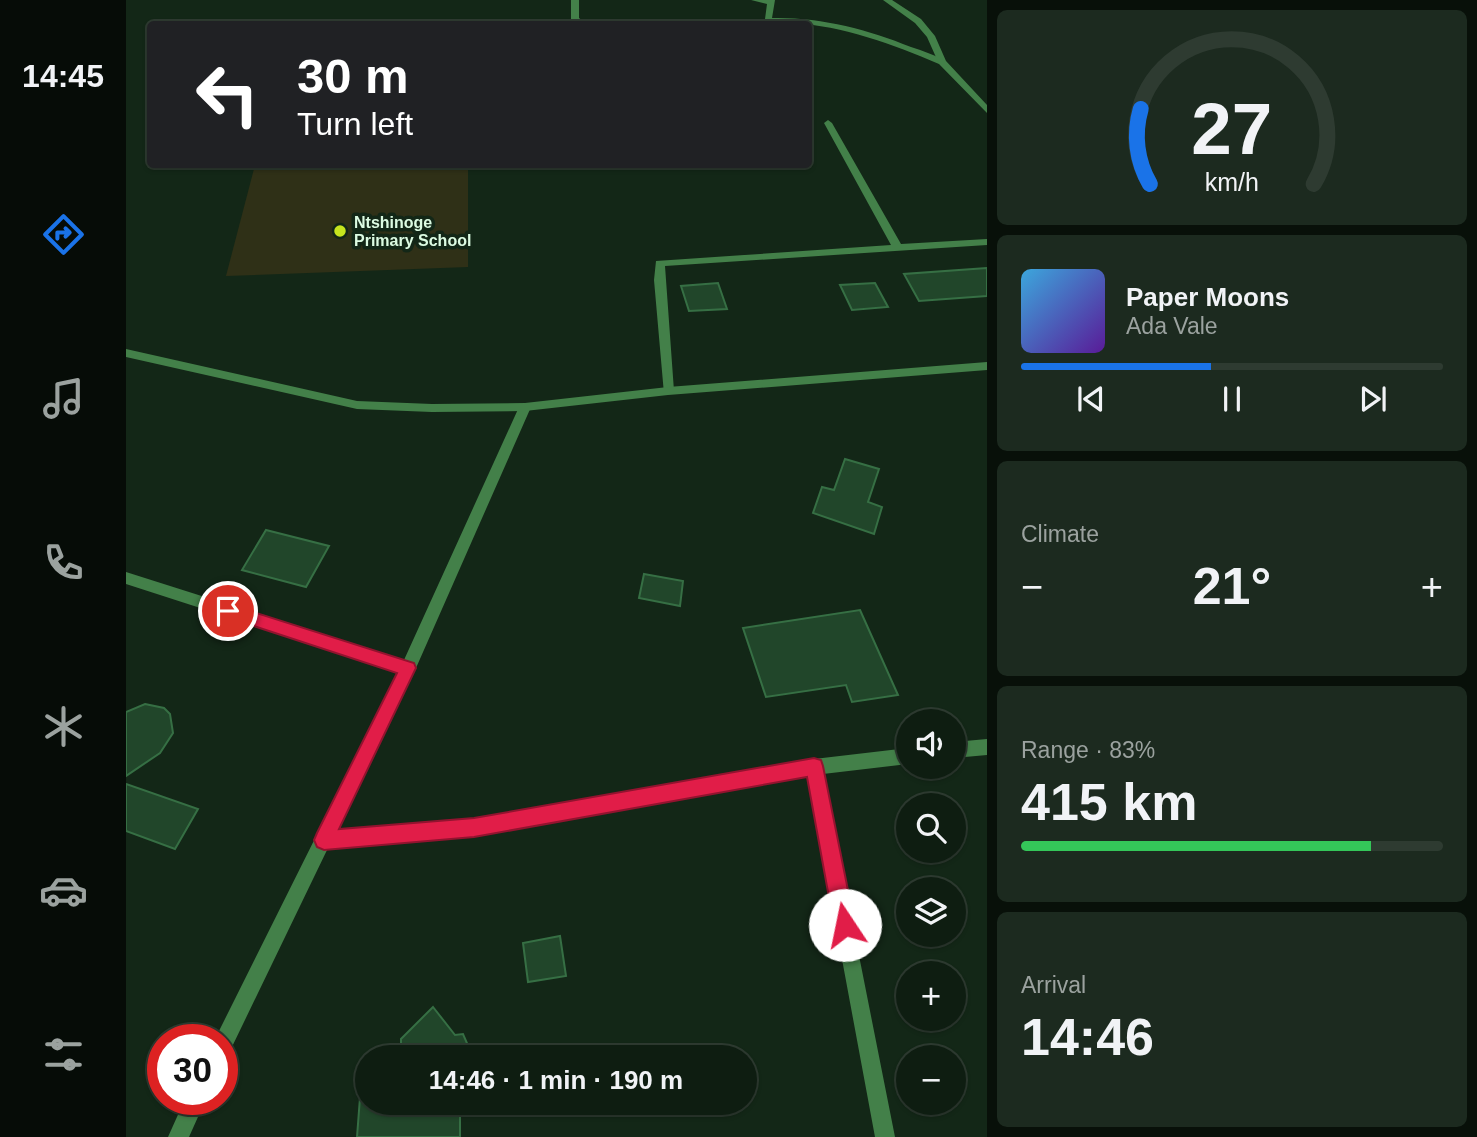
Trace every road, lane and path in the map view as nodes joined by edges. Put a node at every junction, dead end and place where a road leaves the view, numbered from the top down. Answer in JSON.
{"nodes":[{"id":1,"x":575,"y":0,"type":"edge"},
{"id":2,"x":755,"y":0,"type":"edge"},
{"id":3,"x":887,"y":0,"type":"edge"},
{"id":4,"x":770,"y":1,"type":"edge"},
{"id":5,"x":579,"y":21,"type":"edge"},
{"id":6,"x":768,"y":21,"type":"edge"},
{"id":7,"x":812,"y":23,"type":"edge"},
{"id":8,"x":942,"y":62,"type":"junction"},
{"id":9,"x":987,"y":110,"type":"edge"},
{"id":10,"x":828,"y":123,"type":"dead end"},
{"id":11,"x":987,"y":242,"type":"edge"},
{"id":12,"x":897,"y":247,"type":"junction"},
{"id":13,"x":126,"y":353,"type":"edge"},
{"id":14,"x":987,"y":366,"type":"edge"},
{"id":15,"x":668,"y":391,"type":"junction"},
{"id":16,"x":525,"y":407,"type":"junction"},
{"id":17,"x":126,"y":578,"type":"edge"},
{"id":18,"x":408,"y":668,"type":"junction"},
{"id":19,"x":987,"y":747,"type":"edge"},
{"id":20,"x":966,"y":749,"type":"edge"},
{"id":21,"x":896,"y":757,"type":"edge"},
{"id":22,"x":814,"y":766,"type":"junction"},
{"id":23,"x":324,"y":840,"type":"junction"},
{"id":24,"x":233,"y":1024,"type":"edge"},
{"id":25,"x":188,"y":1115,"type":"edge"},
{"id":26,"x":178,"y":1137,"type":"edge"},
{"id":27,"x":886,"y":1137,"type":"edge"}],
"edges":[{"from":1,"to":5,"type":"street"},
{"from":2,"to":4,"type":"street"},
{"from":3,"to":8,"type":"street"},
{"from":4,"to":6,"type":"street"},
{"from":7,"to":8,"type":"street"},
{"from":8,"to":9,"type":"street"},
{"from":10,"to":12,"type":"street"},
{"from":11,"to":12,"type":"street"},
{"from":12,"to":15,"type":"street"},
{"from":13,"to":16,"type":"street"},
{"from":14,"to":15,"type":"street"},
{"from":15,"to":16,"type":"street"},
{"from":16,"to":18,"type":"street"},
{"from":17,"to":18,"type":"street"},
{"from":18,"to":23,"type":"street"},
{"from":19,"to":20,"type":"street"},
{"from":21,"to":22,"type":"street"},
{"from":22,"to":23,"type":"street"},
{"from":22,"to":27,"type":"street"},
{"from":23,"to":24,"type":"street"},
{"from":25,"to":26,"type":"street"}]}
